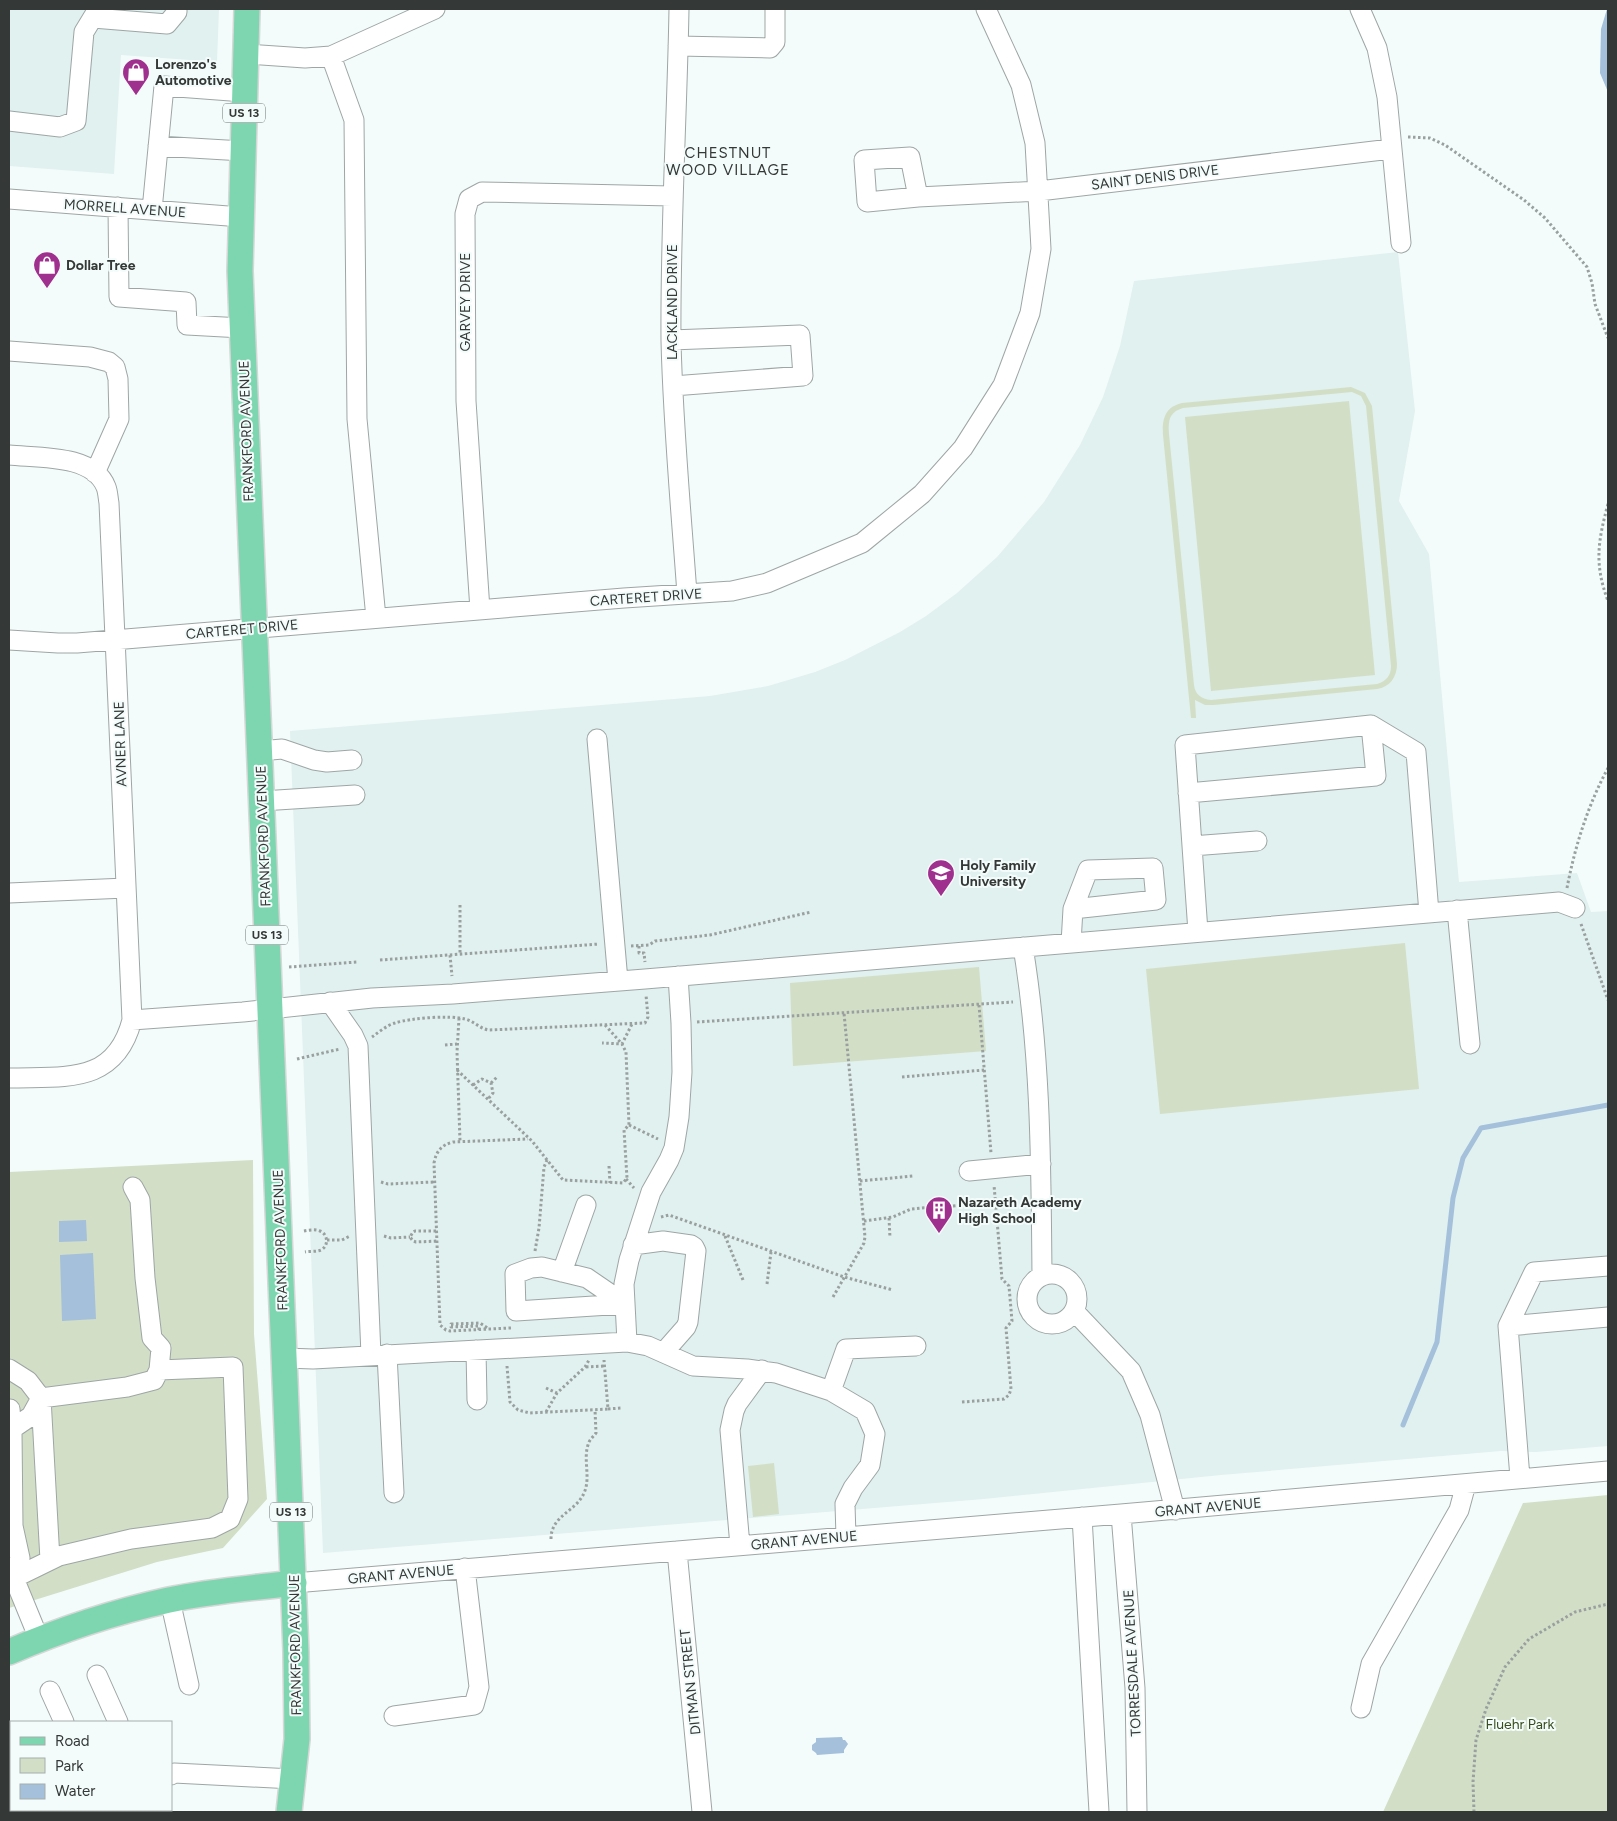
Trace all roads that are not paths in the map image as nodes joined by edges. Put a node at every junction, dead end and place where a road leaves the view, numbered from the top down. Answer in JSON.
{"nodes":[{"id":1,"x":177,"y":9,"type":"edge"},
{"id":2,"x":247,"y":9,"type":"edge"},
{"id":3,"x":436,"y":9,"type":"edge"},
{"id":4,"x":679,"y":9,"type":"edge"},
{"id":5,"x":775,"y":9,"type":"edge"},
{"id":6,"x":986,"y":9,"type":"edge"},
{"id":7,"x":1360,"y":9,"type":"edge"},
{"id":8,"x":95,"y":13,"type":"edge"},
{"id":9,"x":678,"y":46,"type":"junction"},
{"id":10,"x":246,"y":54,"type":"junction"},
{"id":11,"x":331,"y":56,"type":"junction"},
{"id":12,"x":244,"y":92,"type":"junction"},
{"id":13,"x":9,"y":121,"type":"edge"},
{"id":14,"x":1390,"y":144,"type":"junction"},
{"id":15,"x":158,"y":146,"type":"junction"},
{"id":16,"x":243,"y":151,"type":"junction"},
{"id":17,"x":1039,"y":191,"type":"junction"},
{"id":18,"x":672,"y":196,"type":"junction"},
{"id":19,"x":918,"y":197,"type":"dead end"},
{"id":20,"x":9,"y":199,"type":"edge"},
{"id":21,"x":118,"y":208,"type":"junction"},
{"id":22,"x":152,"y":210,"type":"junction"},
{"id":23,"x":241,"y":217,"type":"junction"},
{"id":24,"x":1401,"y":242,"type":"dead end"},
{"id":25,"x":242,"y":328,"type":"junction"},
{"id":26,"x":671,"y":340,"type":"junction"},
{"id":27,"x":9,"y":351,"type":"edge"},
{"id":28,"x":672,"y":386,"type":"junction"},
{"id":29,"x":9,"y":455,"type":"edge"},
{"id":30,"x":96,"y":473,"type":"junction"},
{"id":31,"x":687,"y":594,"type":"junction"},
{"id":32,"x":480,"y":610,"type":"junction"},
{"id":33,"x":376,"y":618,"type":"junction"},
{"id":34,"x":254,"y":628,"type":"junction"},
{"id":35,"x":9,"y":640,"type":"edge"},
{"id":36,"x":115,"y":640,"type":"junction"},
{"id":37,"x":1371,"y":725,"type":"junction"},
{"id":38,"x":598,"y":739,"type":"dead end"},
{"id":39,"x":260,"y":751,"type":"junction"},
{"id":40,"x":352,"y":760,"type":"dead end"},
{"id":41,"x":1188,"y":793,"type":"junction"},
{"id":42,"x":355,"y":795,"type":"dead end"},
{"id":43,"x":262,"y":801,"type":"junction"},
{"id":44,"x":1257,"y":841,"type":"dead end"},
{"id":45,"x":1192,"y":846,"type":"junction"},
{"id":46,"x":126,"y":888,"type":"junction"},
{"id":47,"x":9,"y":893,"type":"edge"},
{"id":48,"x":1575,"y":908,"type":"road end"},
{"id":49,"x":1073,"y":909,"type":"dead end"},
{"id":50,"x":1458,"y":910,"type":"junction"},
{"id":51,"x":1430,"y":913,"type":"junction"},
{"id":52,"x":1198,"y":932,"type":"junction"},
{"id":53,"x":1071,"y":943,"type":"junction"},
{"id":54,"x":1023,"y":947,"type":"junction"},
{"id":55,"x":678,"y":976,"type":"junction"},
{"id":56,"x":618,"y":981,"type":"junction"},
{"id":57,"x":330,"y":1002,"type":"junction"},
{"id":58,"x":270,"y":1008,"type":"junction"},
{"id":59,"x":132,"y":1020,"type":"junction"},
{"id":60,"x":1470,"y":1044,"type":"dead end"},
{"id":61,"x":9,"y":1078,"type":"edge"},
{"id":62,"x":1041,"y":1159,"type":"junction"},
{"id":63,"x":968,"y":1171,"type":"dead end"},
{"id":64,"x":133,"y":1187,"type":"dead end"},
{"id":65,"x":586,"y":1204,"type":"dead end"},
{"id":66,"x":633,"y":1245,"type":"junction"},
{"id":67,"x":1608,"y":1266,"type":"edge"},
{"id":68,"x":562,"y":1272,"type":"junction"},
{"id":69,"x":1042,"y":1276,"type":"junction"},
{"id":70,"x":625,"y":1304,"type":"junction"},
{"id":71,"x":1074,"y":1311,"type":"junction"},
{"id":72,"x":1608,"y":1316,"type":"edge"},
{"id":73,"x":1508,"y":1326,"type":"junction"},
{"id":74,"x":627,"y":1342,"type":"junction"},
{"id":75,"x":916,"y":1346,"type":"dead end"},
{"id":76,"x":476,"y":1350,"type":"junction"},
{"id":77,"x":664,"y":1352,"type":"junction"},
{"id":78,"x":379,"y":1355,"type":"junction"},
{"id":79,"x":285,"y":1358,"type":"junction"},
{"id":80,"x":9,"y":1369,"type":"edge"},
{"id":81,"x":159,"y":1370,"type":"junction"},
{"id":82,"x":762,"y":1370,"type":"junction"},
{"id":83,"x":832,"y":1391,"type":"junction"},
{"id":84,"x":41,"y":1398,"type":"junction"},
{"id":85,"x":477,"y":1400,"type":"dead end"},
{"id":86,"x":10,"y":1409,"type":"edge"},
{"id":87,"x":12,"y":1429,"type":"junction"},
{"id":88,"x":1608,"y":1471,"type":"edge"},
{"id":89,"x":1520,"y":1478,"type":"junction"},
{"id":90,"x":1466,"y":1484,"type":"junction"},
{"id":91,"x":394,"y":1494,"type":"dead end"},
{"id":92,"x":1175,"y":1510,"type":"junction"},
{"id":93,"x":1121,"y":1514,"type":"junction"},
{"id":94,"x":1082,"y":1517,"type":"junction"},
{"id":95,"x":846,"y":1537,"type":"junction"},
{"id":96,"x":740,"y":1546,"type":"junction"},
{"id":97,"x":677,"y":1551,"type":"junction"},
{"id":98,"x":50,"y":1560,"type":"junction"},
{"id":99,"x":466,"y":1568,"type":"junction"},
{"id":100,"x":11,"y":1577,"type":"edge"},
{"id":101,"x":294,"y":1584,"type":"junction"},
{"id":102,"x":170,"y":1600,"type":"junction"},
{"id":103,"x":38,"y":1639,"type":"junction"},
{"id":104,"x":9,"y":1652,"type":"edge"},
{"id":105,"x":97,"y":1675,"type":"dead end"},
{"id":106,"x":189,"y":1684,"type":"dead end"},
{"id":107,"x":50,"y":1691,"type":"dead end"},
{"id":108,"x":1361,"y":1708,"type":"dead end"},
{"id":109,"x":394,"y":1716,"type":"dead end"},
{"id":110,"x":64,"y":1721,"type":"edge"},
{"id":111,"x":118,"y":1721,"type":"edge"},
{"id":112,"x":172,"y":1774,"type":"edge"},
{"id":113,"x":293,"y":1779,"type":"junction"},
{"id":114,"x":289,"y":1812,"type":"edge"},
{"id":115,"x":702,"y":1812,"type":"edge"},
{"id":116,"x":1099,"y":1812,"type":"edge"},
{"id":117,"x":1137,"y":1812,"type":"edge"}],
"edges":[{"from":1,"to":8,"type":"street"},
{"from":2,"to":10,"type":"main road","name":"FRANKFORD AVENUE","number":"US 13"},
{"from":3,"to":11,"type":"street"},
{"from":4,"to":9,"type":"street","name":"LACKLAND DRIVE"},
{"from":5,"to":9,"type":"street"},
{"from":6,"to":17,"type":"street","name":"CARTERET DRIVE"},
{"from":7,"to":14,"type":"street"},
{"from":8,"to":13,"type":"street"},
{"from":9,"to":18,"type":"street","name":"LACKLAND DRIVE"},
{"from":10,"to":11,"type":"street"},
{"from":10,"to":12,"type":"main road","name":"FRANKFORD AVENUE","number":"US 13"},
{"from":11,"to":33,"type":"street"},
{"from":12,"to":15,"type":"street"},
{"from":12,"to":16,"type":"main road","name":"FRANKFORD AVENUE","number":"US 13"},
{"from":14,"to":17,"type":"street","name":"SAINT DENIS DRIVE"},
{"from":14,"to":24,"type":"street"},
{"from":15,"to":16,"type":"street"},
{"from":15,"to":22,"type":"street"},
{"from":16,"to":23,"type":"main road","name":"FRANKFORD AVENUE","number":"US 13"},
{"from":17,"to":19,"type":"street","name":"SAINT DENIS DRIVE"},
{"from":17,"to":31,"type":"street","name":"CARTERET DRIVE"},
{"from":18,"to":26,"type":"street","name":"LACKLAND DRIVE"},
{"from":18,"to":32,"type":"street","name":"GARVEY DRIVE"},
{"from":20,"to":21,"type":"street","name":"MORRELL AVENUE"},
{"from":21,"to":22,"type":"street","name":"MORRELL AVENUE"},
{"from":21,"to":25,"type":"street"},
{"from":22,"to":23,"type":"street","name":"MORRELL AVENUE"},
{"from":23,"to":25,"type":"main road","name":"FRANKFORD AVENUE","number":"US 13"},
{"from":25,"to":34,"type":"main road","name":"FRANKFORD AVENUE","number":"US 13"},
{"from":26,"to":28,"type":"street","name":"LACKLAND DRIVE"},
{"from":26,"to":28,"type":"street"},
{"from":27,"to":30,"type":"street"},
{"from":28,"to":31,"type":"street","name":"LACKLAND DRIVE"},
{"from":29,"to":30,"type":"street"},
{"from":30,"to":36,"type":"street","name":"AVNER LANE"},
{"from":31,"to":32,"type":"street","name":"CARTERET DRIVE"},
{"from":32,"to":33,"type":"street","name":"CARTERET DRIVE"},
{"from":33,"to":34,"type":"street","name":"CARTERET DRIVE"},
{"from":34,"to":36,"type":"street","name":"CARTERET DRIVE"},
{"from":34,"to":39,"type":"main road","name":"FRANKFORD AVENUE","number":"US 13"},
{"from":35,"to":36,"type":"street","name":"CARTERET DRIVE"},
{"from":36,"to":46,"type":"street","name":"AVNER LANE"},
{"from":37,"to":41,"type":"street"},
{"from":37,"to":41,"type":"street"},
{"from":37,"to":51,"type":"street"},
{"from":38,"to":56,"type":"street"},
{"from":39,"to":40,"type":"street"},
{"from":39,"to":43,"type":"main road","name":"FRANKFORD AVENUE","number":"US 13"},
{"from":41,"to":45,"type":"street"},
{"from":42,"to":43,"type":"street"},
{"from":43,"to":58,"type":"main road","name":"FRANKFORD AVENUE","number":"US 13"},
{"from":44,"to":45,"type":"street"},
{"from":45,"to":52,"type":"street"},
{"from":46,"to":47,"type":"street"},
{"from":46,"to":59,"type":"street","name":"AVNER LANE"},
{"from":48,"to":50,"type":"street"},
{"from":49,"to":53,"type":"street"},
{"from":50,"to":51,"type":"street"},
{"from":50,"to":60,"type":"street"},
{"from":51,"to":52,"type":"street"},
{"from":52,"to":53,"type":"street"},
{"from":53,"to":54,"type":"street"},
{"from":54,"to":55,"type":"street"},
{"from":54,"to":62,"type":"street"},
{"from":55,"to":56,"type":"street"},
{"from":55,"to":66,"type":"street"},
{"from":56,"to":57,"type":"street"},
{"from":57,"to":58,"type":"street"},
{"from":57,"to":78,"type":"street"},
{"from":58,"to":59,"type":"street"},
{"from":58,"to":79,"type":"main road","name":"FRANKFORD AVENUE","number":"US 13"},
{"from":59,"to":61,"type":"street"},
{"from":62,"to":63,"type":"street"},
{"from":62,"to":69,"type":"street"},
{"from":64,"to":81,"type":"street"},
{"from":65,"to":68,"type":"street"},
{"from":66,"to":70,"type":"street"},
{"from":66,"to":77,"type":"street"},
{"from":67,"to":73,"type":"street"},
{"from":68,"to":70,"type":"street"},
{"from":68,"to":70,"type":"street"},
{"from":69,"to":71,"type":"street"},
{"from":69,"to":71,"type":"street"},
{"from":70,"to":74,"type":"street"},
{"from":71,"to":92,"type":"street"},
{"from":72,"to":73,"type":"street"},
{"from":73,"to":89,"type":"street"},
{"from":74,"to":76,"type":"street"},
{"from":74,"to":77,"type":"street"},
{"from":75,"to":83,"type":"street"},
{"from":76,"to":78,"type":"street"},
{"from":76,"to":85,"type":"street"},
{"from":77,"to":82,"type":"street"},
{"from":78,"to":79,"type":"street"},
{"from":78,"to":91,"type":"street"},
{"from":79,"to":101,"type":"main road","name":"FRANKFORD AVENUE","number":"US 13"},
{"from":80,"to":84,"type":"street"},
{"from":81,"to":84,"type":"street"},
{"from":81,"to":98,"type":"street"},
{"from":82,"to":83,"type":"street"},
{"from":82,"to":96,"type":"street"},
{"from":83,"to":95,"type":"street"},
{"from":84,"to":87,"type":"street"},
{"from":84,"to":98,"type":"street"},
{"from":86,"to":87,"type":"street"},
{"from":87,"to":100,"type":"street"},
{"from":88,"to":89,"type":"street","name":"GRANT AVENUE"},
{"from":89,"to":90,"type":"street","name":"GRANT AVENUE"},
{"from":90,"to":92,"type":"street","name":"GRANT AVENUE"},
{"from":90,"to":108,"type":"street"},
{"from":92,"to":93,"type":"street","name":"GRANT AVENUE"},
{"from":93,"to":94,"type":"street","name":"GRANT AVENUE"},
{"from":93,"to":117,"type":"street","name":"TORRESDALE AVENUE"},
{"from":94,"to":95,"type":"street","name":"GRANT AVENUE"},
{"from":94,"to":116,"type":"street"},
{"from":95,"to":96,"type":"street","name":"GRANT AVENUE"},
{"from":96,"to":97,"type":"street","name":"GRANT AVENUE"},
{"from":97,"to":99,"type":"street","name":"GRANT AVENUE"},
{"from":97,"to":115,"type":"street","name":"DITMAN STREET"},
{"from":98,"to":100,"type":"street"},
{"from":99,"to":101,"type":"street","name":"GRANT AVENUE"},
{"from":99,"to":109,"type":"street"},
{"from":100,"to":103,"type":"street"},
{"from":101,"to":102,"type":"main road","name":"GRANT AVENUE"},
{"from":101,"to":113,"type":"main road","name":"FRANKFORD AVENUE","number":"US 13"},
{"from":102,"to":103,"type":"main road","name":"GRANT AVENUE"},
{"from":102,"to":106,"type":"street"},
{"from":103,"to":104,"type":"main road","name":"GRANT AVENUE"},
{"from":105,"to":111,"type":"street"},
{"from":107,"to":110,"type":"street"},
{"from":112,"to":113,"type":"street"},
{"from":113,"to":114,"type":"main road","name":"FRANKFORD AVENUE","number":"US 13"}]}
